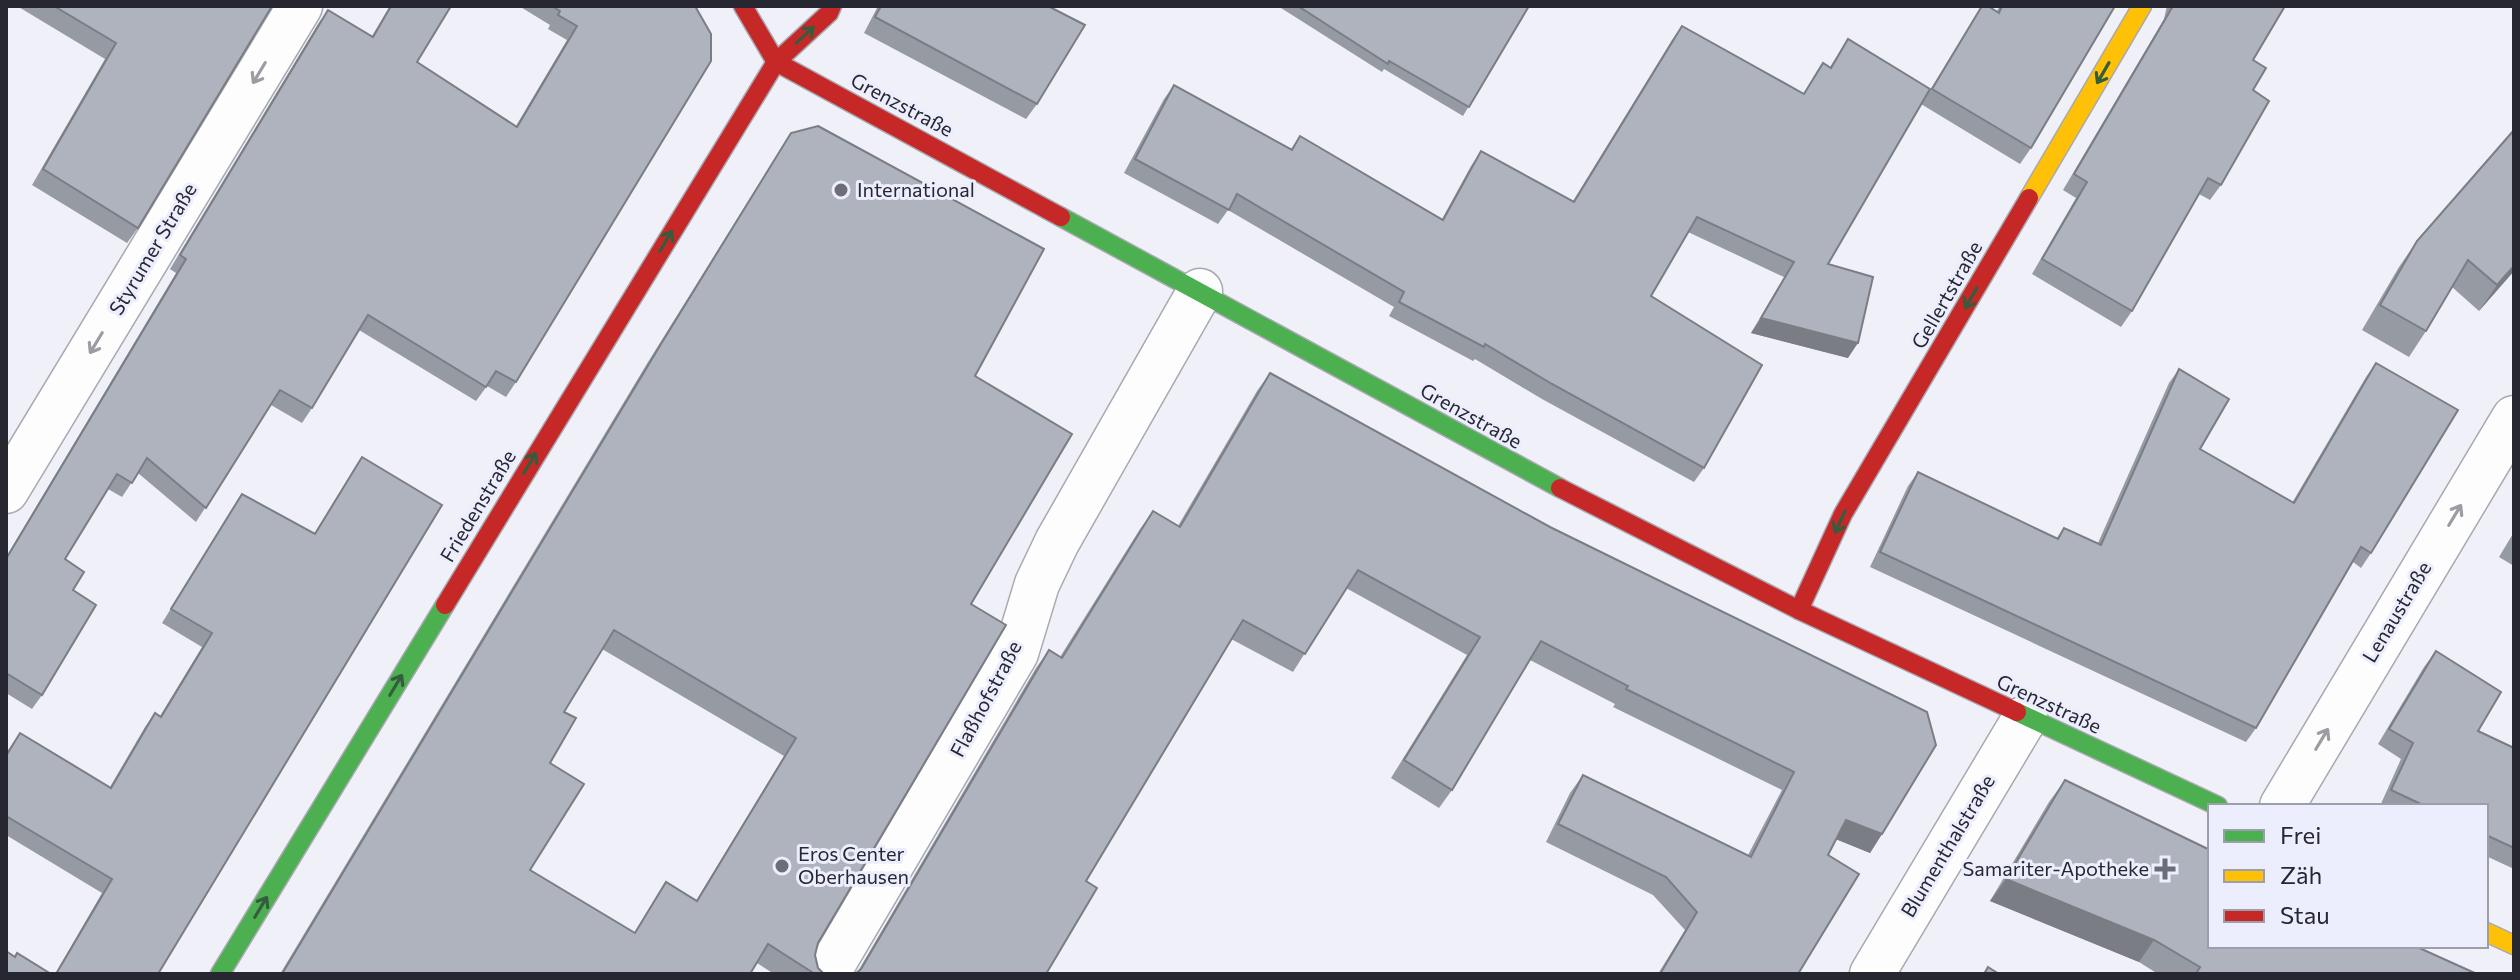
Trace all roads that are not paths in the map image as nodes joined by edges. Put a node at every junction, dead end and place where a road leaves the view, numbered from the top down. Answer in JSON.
{"nodes":[{"id":1,"x":300,"y":6,"type":"edge"},
{"id":2,"x":743,"y":6,"type":"edge"},
{"id":3,"x":832,"y":6,"type":"edge"},
{"id":4,"x":2142,"y":6,"type":"edge"},
{"id":5,"x":776,"y":62,"type":"junction"},
{"id":6,"x":1200,"y":291,"type":"junction"},
{"id":7,"x":2514,"y":418,"type":"edge"},
{"id":8,"x":6,"y":491,"type":"edge"},
{"id":9,"x":1799,"y":610,"type":"junction"},
{"id":10,"x":2025,"y":718,"type":"junction"},
{"id":11,"x":2214,"y":804,"type":"edge"},
{"id":12,"x":2283,"y":804,"type":"edge"},
{"id":13,"x":2488,"y":933,"type":"edge"},
{"id":14,"x":2514,"y":945,"type":"edge"},
{"id":15,"x":220,"y":974,"type":"edge"},
{"id":16,"x":827,"y":974,"type":"edge"},
{"id":17,"x":1872,"y":974,"type":"edge"}],
"edges":[{"from":1,"to":8,"type":"street","name":"Styrumer Straße","one_way":true},
{"from":2,"to":5,"type":"street"},
{"from":5,"to":3,"type":"street","name":"Friedenstraße","one_way":true},
{"from":4,"to":9,"type":"street","name":"Gellertstraße","one_way":true},
{"from":5,"to":6,"type":"street","name":"Grenzstraße"},
{"from":15,"to":5,"type":"street","name":"Friedenstraße","one_way":true},
{"from":6,"to":9,"type":"street","name":"Grenzstraße"},
{"from":6,"to":16,"type":"street","name":"Flaßhofstraße"},
{"from":12,"to":7,"type":"street","name":"Lenaustraße","one_way":true},
{"from":9,"to":10,"type":"street","name":"Grenzstraße"},
{"from":10,"to":11,"type":"street","name":"Grenzstraße"},
{"from":10,"to":17,"type":"street","name":"Blumenthalstraße"},
{"from":13,"to":14,"type":"street"}]}
